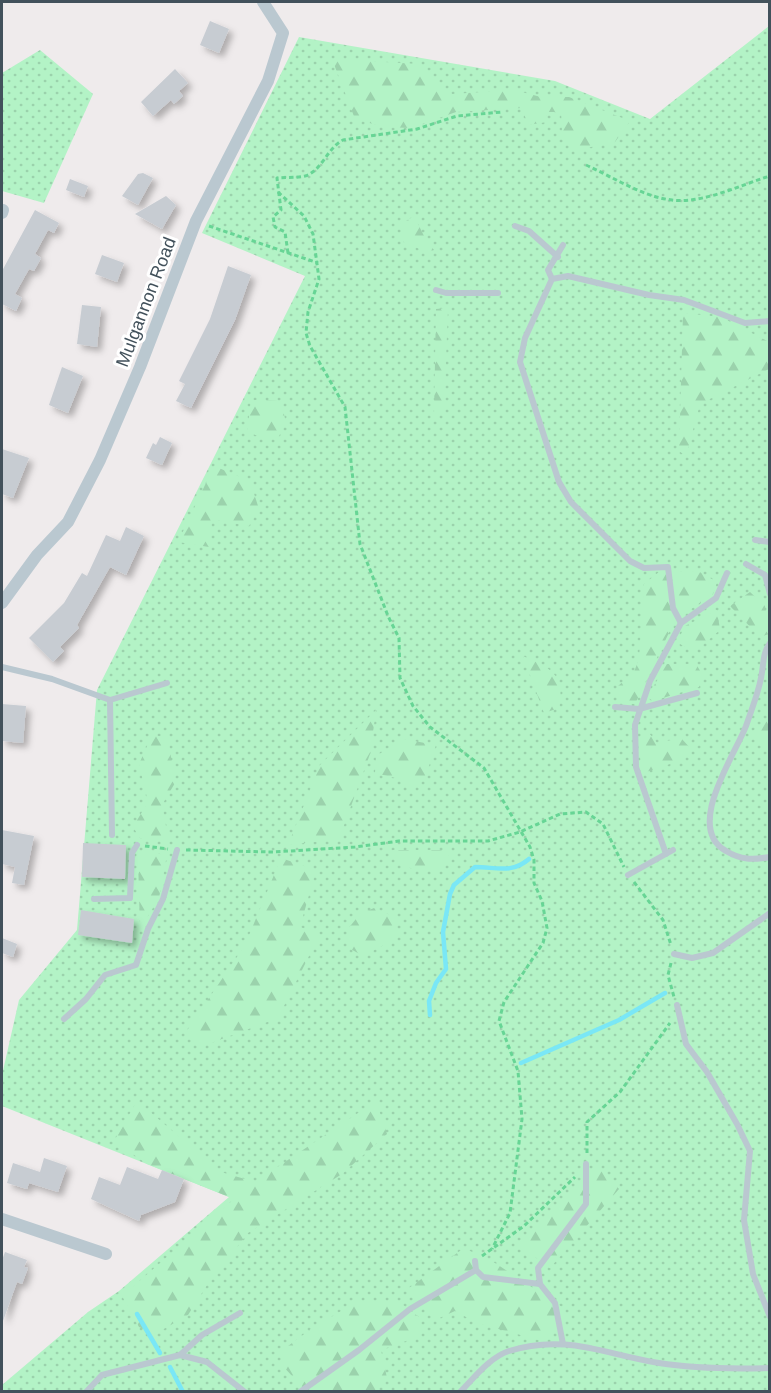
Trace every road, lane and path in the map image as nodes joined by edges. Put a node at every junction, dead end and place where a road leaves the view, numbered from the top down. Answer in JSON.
{"nodes":[{"id":1,"x":263,"y":2,"type":"edge"},
{"id":2,"x":502,"y":112,"type":"dead end"},
{"id":3,"x":586,"y":165,"type":"dead end"},
{"id":4,"x":770,"y":176,"type":"edge"},
{"id":5,"x":278,"y":192,"type":"junction"},
{"id":6,"x":196,"y":221,"type":"junction"},
{"id":7,"x":515,"y":226,"type":"dead end"},
{"id":8,"x":563,"y":244,"type":"dead end"},
{"id":9,"x":288,"y":253,"type":"junction"},
{"id":10,"x":558,"y":257,"type":"junction"},
{"id":11,"x":318,"y":263,"type":"junction"},
{"id":12,"x":552,"y":279,"type":"junction"},
{"id":13,"x":436,"y":290,"type":"dead end"},
{"id":14,"x":498,"y":293,"type":"dead end"},
{"id":15,"x":770,"y":321,"type":"edge"},
{"id":16,"x":755,"y":540,"type":"dead end"},
{"id":17,"x":770,"y":542,"type":"edge"},
{"id":18,"x":746,"y":564,"type":"dead end"},
{"id":19,"x":727,"y":573,"type":"dead end"},
{"id":20,"x":770,"y":594,"type":"edge"},
{"id":21,"x":2,"y":603,"type":"edge"},
{"id":22,"x":681,"y":623,"type":"junction"},
{"id":23,"x":770,"y":643,"type":"edge"},
{"id":24,"x":2,"y":667,"type":"edge"},
{"id":25,"x":167,"y":683,"type":"dead end"},
{"id":26,"x":697,"y":693,"type":"dead end"},
{"id":27,"x":110,"y":700,"type":"junction"},
{"id":28,"x":615,"y":706,"type":"dead end"},
{"id":29,"x":639,"y":709,"type":"junction"},
{"id":30,"x":520,"y":832,"type":"junction"},
{"id":31,"x":112,"y":835,"type":"dead end"},
{"id":32,"x":137,"y":844,"type":"joint"},
{"id":33,"x":177,"y":850,"type":"junction"},
{"id":34,"x":673,"y":850,"type":"dead end"},
{"id":35,"x":666,"y":854,"type":"junction"},
{"id":36,"x":770,"y":857,"type":"edge"},
{"id":37,"x":628,"y":875,"type":"junction"},
{"id":38,"x":94,"y":899,"type":"dead end"},
{"id":39,"x":770,"y":913,"type":"edge"},
{"id":40,"x":674,"y":954,"type":"junction"},
{"id":41,"x":677,"y":1005,"type":"junction"},
{"id":42,"x":64,"y":1019,"type":"dead end"},
{"id":43,"x":586,"y":1164,"type":"junction"},
{"id":44,"x":2,"y":1219,"type":"edge"},
{"id":45,"x":492,"y":1249,"type":"junction"},
{"id":46,"x":106,"y":1254,"type":"dead end"},
{"id":47,"x":475,"y":1261,"type":"joint"},
{"id":48,"x":476,"y":1270,"type":"junction"},
{"id":49,"x":540,"y":1284,"type":"junction"},
{"id":50,"x":240,"y":1313,"type":"dead end"},
{"id":51,"x":770,"y":1317,"type":"edge"},
{"id":52,"x":563,"y":1344,"type":"junction"},
{"id":53,"x":180,"y":1355,"type":"junction"},
{"id":54,"x":770,"y":1368,"type":"edge"},
{"id":55,"x":86,"y":1392,"type":"edge"},
{"id":56,"x":245,"y":1392,"type":"edge"},
{"id":57,"x":300,"y":1392,"type":"edge"},
{"id":58,"x":460,"y":1392,"type":"edge"}],
"edges":[{"from":1,"to":6,"type":"street","name":"Mulgannon Road"},
{"from":2,"to":5,"type":"path"},
{"from":3,"to":4,"type":"path"},
{"from":5,"to":9,"type":"path"},
{"from":5,"to":11,"type":"path"},
{"from":6,"to":9,"type":"path"},
{"from":6,"to":21,"type":"street","name":"Mulgannon Road"},
{"from":7,"to":10,"type":"lane"},
{"from":8,"to":10,"type":"lane"},
{"from":9,"to":11,"type":"path"},
{"from":10,"to":12,"type":"lane"},
{"from":11,"to":30,"type":"path"},
{"from":12,"to":15,"type":"lane"},
{"from":12,"to":22,"type":"lane"},
{"from":13,"to":14,"type":"lane"},
{"from":16,"to":17,"type":"lane"},
{"from":18,"to":20,"type":"lane"},
{"from":19,"to":22,"type":"lane"},
{"from":22,"to":29,"type":"lane"},
{"from":23,"to":36,"type":"lane"},
{"from":24,"to":27,"type":"lane"},
{"from":25,"to":27,"type":"lane"},
{"from":26,"to":29,"type":"lane"},
{"from":27,"to":31,"type":"lane"},
{"from":28,"to":29,"type":"lane"},
{"from":29,"to":35,"type":"lane"},
{"from":30,"to":33,"type":"path"},
{"from":30,"to":37,"type":"path"},
{"from":30,"to":45,"type":"path"},
{"from":32,"to":33,"type":"path"},
{"from":32,"to":38,"type":"lane"},
{"from":33,"to":42,"type":"lane"},
{"from":34,"to":35,"type":"lane"},
{"from":35,"to":37,"type":"lane"},
{"from":37,"to":40,"type":"path"},
{"from":39,"to":40,"type":"lane"},
{"from":40,"to":41,"type":"path"},
{"from":41,"to":43,"type":"path"},
{"from":41,"to":51,"type":"lane"},
{"from":43,"to":45,"type":"path"},
{"from":43,"to":49,"type":"lane"},
{"from":44,"to":46,"type":"street"},
{"from":45,"to":47,"type":"path"},
{"from":47,"to":48,"type":"lane"},
{"from":48,"to":49,"type":"lane"},
{"from":48,"to":57,"type":"lane"},
{"from":49,"to":52,"type":"lane"},
{"from":50,"to":53,"type":"lane"},
{"from":52,"to":54,"type":"lane"},
{"from":52,"to":58,"type":"lane"},
{"from":53,"to":55,"type":"lane"},
{"from":53,"to":56,"type":"lane"}]}
